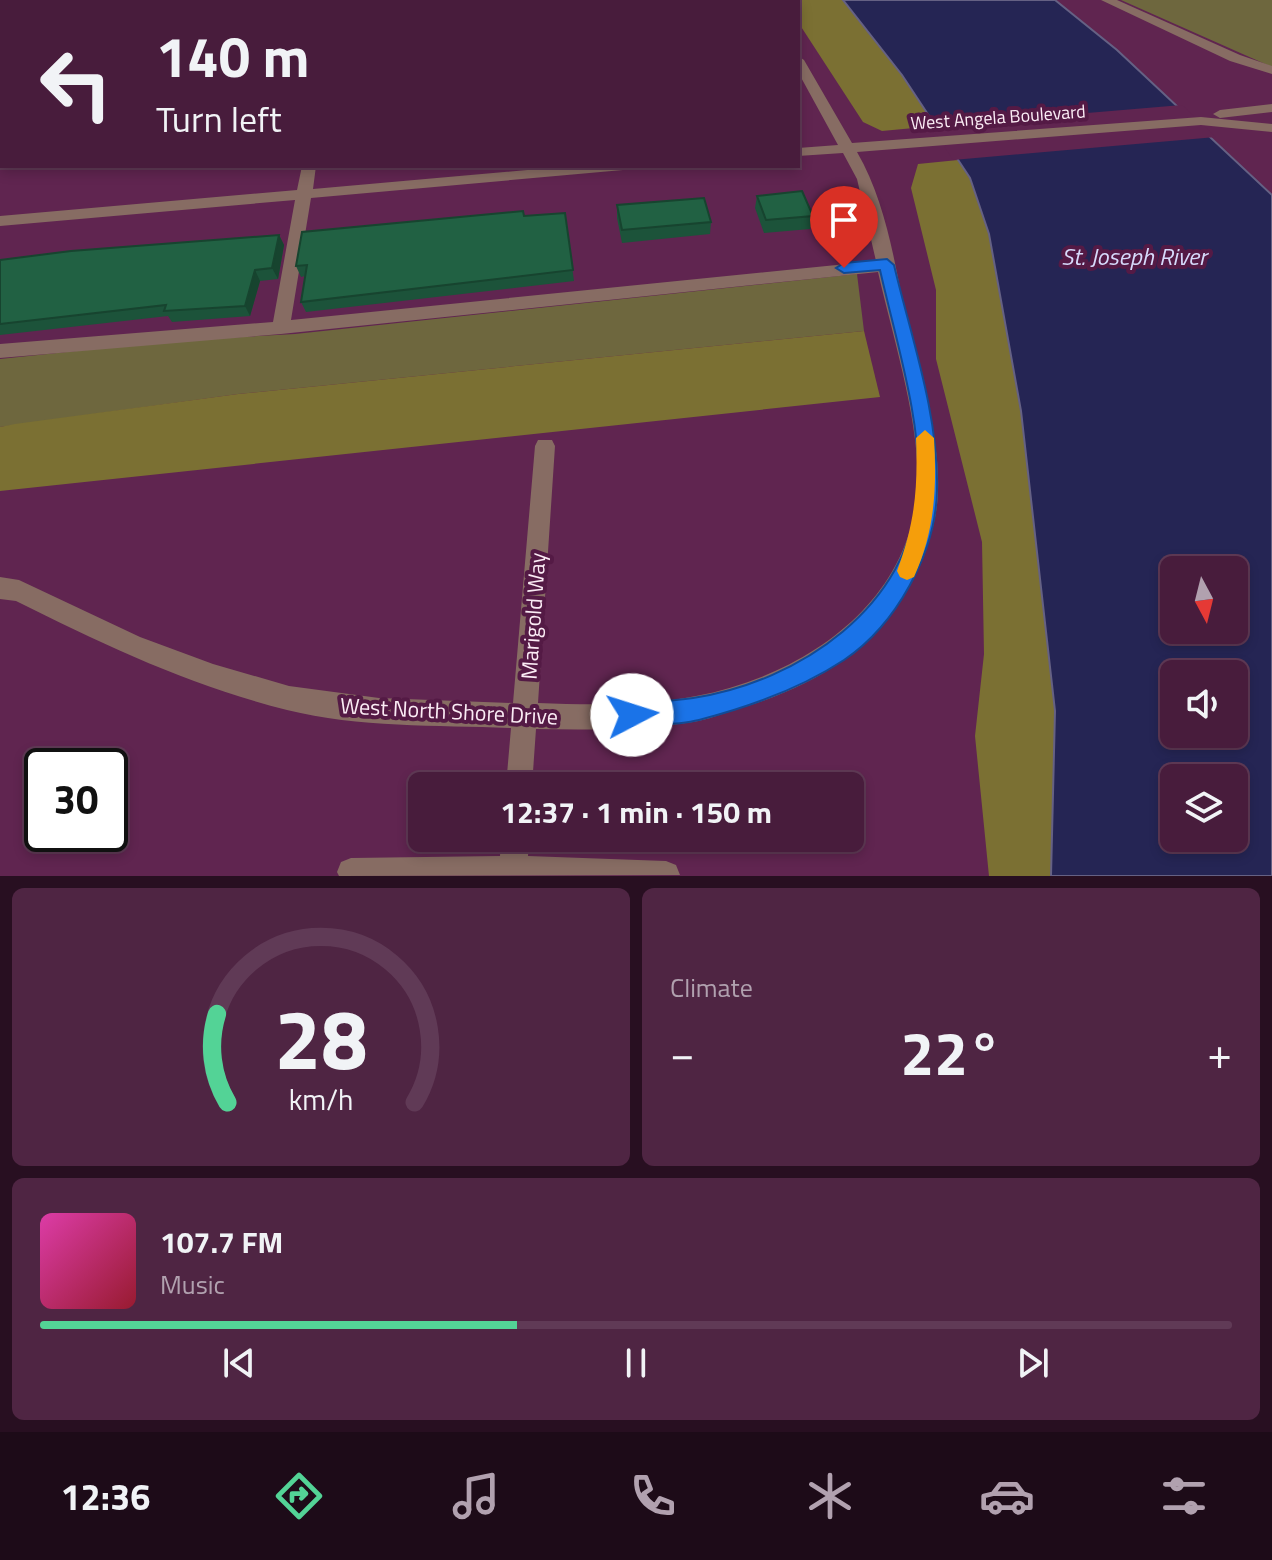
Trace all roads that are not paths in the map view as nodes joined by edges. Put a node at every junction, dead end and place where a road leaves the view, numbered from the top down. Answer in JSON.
{"nodes":[{"id":1,"x":1107,"y":0,"type":"edge"},
{"id":2,"x":1235,"y":58,"type":"junction"},
{"id":3,"x":800,"y":63,"type":"edge"},
{"id":4,"x":1272,"y":70,"type":"edge"},
{"id":5,"x":1272,"y":82,"type":"edge"},
{"id":6,"x":1272,"y":108,"type":"edge"},
{"id":7,"x":1201,"y":121,"type":"junction"},
{"id":8,"x":1272,"y":128,"type":"edge"},
{"id":9,"x":849,"y":148,"type":"junction"},
{"id":10,"x":800,"y":152,"type":"edge"},
{"id":11,"x":309,"y":168,"type":"edge"},
{"id":12,"x":577,"y":168,"type":"edge"},
{"id":13,"x":486,"y":172,"type":"edge"},
{"id":14,"x":306,"y":194,"type":"junction"},
{"id":15,"x":0,"y":221,"type":"edge"},
{"id":16,"x":887,"y":265,"type":"junction"},
{"id":17,"x":281,"y":328,"type":"junction"},
{"id":18,"x":0,"y":351,"type":"edge"},
{"id":19,"x":545,"y":446,"type":"dead end"},
{"id":20,"x":0,"y":588,"type":"edge"},
{"id":21,"x":525,"y":718,"type":"junction"},
{"id":22,"x":520,"y":772,"type":"edge"},
{"id":23,"x":514,"y":852,"type":"edge"},
{"id":24,"x":351,"y":872,"type":"dead end"},
{"id":25,"x":512,"y":873,"type":"edge"},
{"id":26,"x":666,"y":875,"type":"edge"}],
"edges":[{"from":1,"to":2,"type":"street"},
{"from":2,"to":4,"type":"street"},
{"from":2,"to":5,"type":"street"},
{"from":3,"to":9,"type":"street","name":"West North Shore Drive"},
{"from":6,"to":7,"type":"street","name":"West Angela Boulevard"},
{"from":7,"to":8,"type":"street","name":"West Angela Boulevard"},
{"from":7,"to":9,"type":"street","name":"West Angela Boulevard"},
{"from":9,"to":10,"type":"street","name":"West Angela Boulevard"},
{"from":9,"to":16,"type":"street","name":"West North Shore Drive"},
{"from":11,"to":14,"type":"street"},
{"from":12,"to":13,"type":"street"},
{"from":13,"to":14,"type":"street"},
{"from":14,"to":15,"type":"street"},
{"from":14,"to":17,"type":"street"},
{"from":16,"to":17,"type":"street"},
{"from":16,"to":21,"type":"street","name":"West North Shore Drive"},
{"from":17,"to":18,"type":"street"},
{"from":19,"to":21,"type":"street","name":"Marigold Way"},
{"from":20,"to":21,"type":"street","name":"West North Shore Drive"},
{"from":21,"to":22,"type":"street","name":"Marigold Way"},
{"from":23,"to":25,"type":"street"},
{"from":24,"to":25,"type":"street"},
{"from":25,"to":26,"type":"street"}]}
